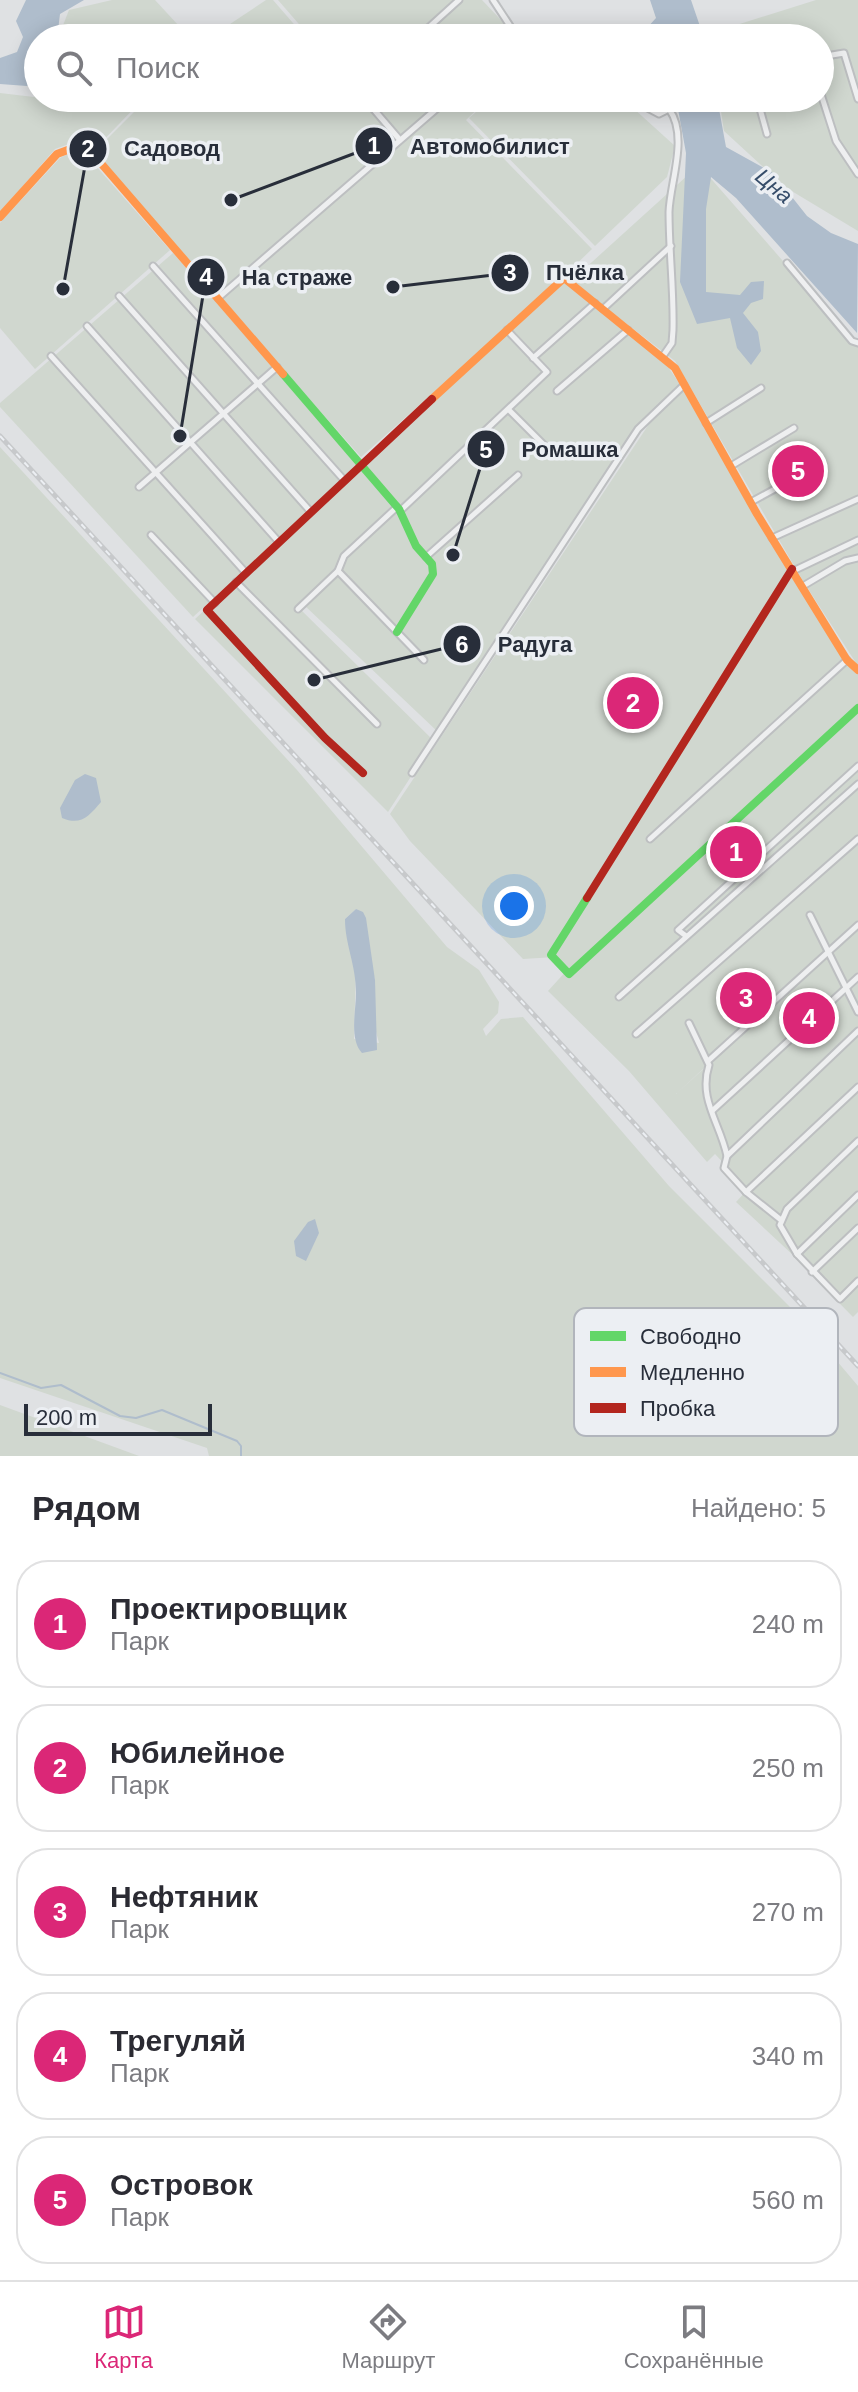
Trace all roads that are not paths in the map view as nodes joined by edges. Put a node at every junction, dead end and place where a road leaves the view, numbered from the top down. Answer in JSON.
{"nodes":[{"id":1,"x":459,"y":0,"type":"edge"},
{"id":2,"x":493,"y":0,"type":"edge"},
{"id":3,"x":432,"y":24,"type":"edge"},
{"id":4,"x":509,"y":24,"type":"edge"},
{"id":5,"x":834,"y":55,"type":"edge"},
{"id":6,"x":858,"y":99,"type":"edge"},
{"id":7,"x":376,"y":112,"type":"edge"},
{"id":8,"x":433,"y":112,"type":"edge"},
{"id":9,"x":671,"y":112,"type":"edge"},
{"id":10,"x":761,"y":112,"type":"edge"},
{"id":11,"x":827,"y":112,"type":"edge"},
{"id":12,"x":767,"y":134,"type":"dead end"},
{"id":13,"x":400,"y":140,"type":"junction"},
{"id":14,"x":858,"y":174,"type":"edge"},
{"id":15,"x":0,"y":217,"type":"edge"},
{"id":16,"x":672,"y":246,"type":"junction"},
{"id":17,"x":787,"y":263,"type":"dead end"},
{"id":18,"x":153,"y":266,"type":"dead end"},
{"id":19,"x":119,"y":296,"type":"dead end"},
{"id":20,"x":218,"y":298,"type":"junction"},
{"id":21,"x":595,"y":303,"type":"junction"},
{"id":22,"x":603,"y":309,"type":"junction"},
{"id":23,"x":87,"y":326,"type":"dead end"},
{"id":24,"x":628,"y":329,"type":"junction"},
{"id":25,"x":507,"y":330,"type":"junction"},
{"id":26,"x":858,"y":343,"type":"edge"},
{"id":27,"x":51,"y":356,"type":"dead end"},
{"id":28,"x":663,"y":356,"type":"junction"},
{"id":29,"x":533,"y":358,"type":"junction"},
{"id":30,"x":277,"y":367,"type":"junction"},
{"id":31,"x":685,"y":384,"type":"junction"},
{"id":32,"x":257,"y":385,"type":"junction"},
{"id":33,"x":761,"y":388,"type":"dead end"},
{"id":34,"x":557,"y":391,"type":"dead end"},
{"id":35,"x":509,"y":410,"type":"junction"},
{"id":36,"x":225,"y":414,"type":"junction"},
{"id":37,"x":705,"y":423,"type":"junction"},
{"id":38,"x":794,"y":428,"type":"dead end"},
{"id":39,"x":191,"y":443,"type":"junction"},
{"id":40,"x":545,"y":446,"type":"dead end"},
{"id":41,"x":362,"y":464,"type":"junction"},
{"id":42,"x":817,"y":466,"type":"dead end"},
{"id":43,"x":730,"y":467,"type":"junction"},
{"id":44,"x":156,"y":473,"type":"junction"},
{"id":45,"x":518,"y":475,"type":"dead end"},
{"id":46,"x":344,"y":480,"type":"junction"},
{"id":47,"x":139,"y":487,"type":"dead end"},
{"id":48,"x":858,"y":499,"type":"edge"},
{"id":49,"x":751,"y":502,"type":"junction"},
{"id":50,"x":399,"y":509,"type":"junction"},
{"id":51,"x":310,"y":511,"type":"junction"},
{"id":52,"x":151,"y":535,"type":"dead end"},
{"id":53,"x":772,"y":538,"type":"junction"},
{"id":54,"x":858,"y":540,"type":"edge"},
{"id":55,"x":278,"y":541,"type":"junction"},
{"id":56,"x":426,"y":557,"type":"junction"},
{"id":57,"x":858,"y":558,"type":"edge"},
{"id":58,"x":792,"y":570,"type":"junction"},
{"id":59,"x":338,"y":571,"type":"junction"},
{"id":60,"x":246,"y":573,"type":"junction"},
{"id":61,"x":236,"y":582,"type":"junction"},
{"id":62,"x":803,"y":586,"type":"junction"},
{"id":63,"x":215,"y":603,"type":"junction"},
{"id":64,"x":298,"y":609,"type":"dead end"},
{"id":65,"x":397,"y":632,"type":"junction"},
{"id":66,"x":424,"y":660,"type":"dead end"},
{"id":67,"x":847,"y":660,"type":"junction"},
{"id":68,"x":858,"y":670,"type":"edge"},
{"id":69,"x":858,"y":708,"type":"edge"},
{"id":70,"x":377,"y":724,"type":"dead end"},
{"id":71,"x":858,"y":766,"type":"edge"},
{"id":72,"x":363,"y":773,"type":"dead end"},
{"id":73,"x":412,"y":773,"type":"dead end"},
{"id":74,"x":858,"y":784,"type":"edge"},
{"id":75,"x":650,"y":839,"type":"dead end"},
{"id":76,"x":858,"y":839,"type":"edge"},
{"id":77,"x":810,"y":915,"type":"dead end"},
{"id":78,"x":858,"y":925,"type":"edge"},
{"id":79,"x":686,"y":936,"type":"junction"},
{"id":80,"x":829,"y":952,"type":"junction"},
{"id":81,"x":858,"y":977,"type":"edge"},
{"id":82,"x":846,"y":988,"type":"junction"},
{"id":83,"x":619,"y":997,"type":"dead end"},
{"id":84,"x":858,"y":1012,"type":"edge"},
{"id":85,"x":689,"y":1023,"type":"dead end"},
{"id":86,"x":858,"y":1031,"type":"edge"},
{"id":87,"x":636,"y":1034,"type":"dead end"},
{"id":88,"x":708,"y":1061,"type":"junction"},
{"id":89,"x":858,"y":1087,"type":"edge"},
{"id":90,"x":712,"y":1111,"type":"junction"},
{"id":91,"x":858,"y":1141,"type":"edge"},
{"id":92,"x":727,"y":1156,"type":"junction"},
{"id":93,"x":746,"y":1192,"type":"junction"},
{"id":94,"x":858,"y":1195,"type":"edge"},
{"id":95,"x":781,"y":1220,"type":"junction"},
{"id":96,"x":858,"y":1228,"type":"edge"},
{"id":97,"x":797,"y":1254,"type":"junction"},
{"id":98,"x":812,"y":1272,"type":"junction"},
{"id":99,"x":858,"y":1281,"type":"edge"}],
"edges":[{"from":1,"to":3,"type":"street"},
{"from":2,"to":4,"type":"street"},
{"from":5,"to":6,"type":"street"},
{"from":7,"to":13,"type":"street"},
{"from":8,"to":13,"type":"street"},
{"from":9,"to":16,"type":"street"},
{"from":10,"to":12,"type":"street"},
{"from":11,"to":14,"type":"street"},
{"from":13,"to":20,"type":"street"},
{"from":15,"to":20,"type":"street"},
{"from":16,"to":22,"type":"street"},
{"from":16,"to":28,"type":"street"},
{"from":17,"to":26,"type":"street"},
{"from":18,"to":32,"type":"street"},
{"from":19,"to":36,"type":"street"},
{"from":20,"to":30,"type":"street"},
{"from":21,"to":22,"type":"street"},
{"from":21,"to":25,"type":"street"},
{"from":21,"to":29,"type":"street"},
{"from":22,"to":24,"type":"street"},
{"from":23,"to":39,"type":"street"},
{"from":24,"to":28,"type":"street"},
{"from":24,"to":34,"type":"street"},
{"from":25,"to":29,"type":"street"},
{"from":25,"to":41,"type":"street"},
{"from":27,"to":44,"type":"street"},
{"from":28,"to":31,"type":"street"},
{"from":29,"to":35,"type":"street"},
{"from":30,"to":32,"type":"street"},
{"from":30,"to":41,"type":"street"},
{"from":31,"to":37,"type":"street"},
{"from":31,"to":73,"type":"street"},
{"from":32,"to":36,"type":"street"},
{"from":32,"to":46,"type":"street"},
{"from":33,"to":37,"type":"street"},
{"from":35,"to":40,"type":"street"},
{"from":35,"to":50,"type":"street"},
{"from":36,"to":39,"type":"street"},
{"from":36,"to":51,"type":"street"},
{"from":37,"to":43,"type":"street"},
{"from":38,"to":43,"type":"street"},
{"from":39,"to":44,"type":"street"},
{"from":39,"to":55,"type":"street"},
{"from":41,"to":46,"type":"street"},
{"from":41,"to":50,"type":"street"},
{"from":42,"to":49,"type":"street"},
{"from":43,"to":49,"type":"street"},
{"from":44,"to":47,"type":"street"},
{"from":44,"to":60,"type":"street"},
{"from":45,"to":56,"type":"street"},
{"from":46,"to":51,"type":"street"},
{"from":48,"to":53,"type":"street"},
{"from":49,"to":53,"type":"street"},
{"from":50,"to":56,"type":"street"},
{"from":50,"to":59,"type":"street"},
{"from":51,"to":55,"type":"street"},
{"from":52,"to":63,"type":"street"},
{"from":53,"to":58,"type":"street"},
{"from":54,"to":58,"type":"street"},
{"from":55,"to":60,"type":"street"},
{"from":56,"to":65,"type":"street"},
{"from":57,"to":62,"type":"street"},
{"from":58,"to":62,"type":"street"},
{"from":58,"to":69,"type":"street"},
{"from":59,"to":64,"type":"street"},
{"from":59,"to":65,"type":"street"},
{"from":60,"to":61,"type":"street"},
{"from":61,"to":63,"type":"street"},
{"from":61,"to":70,"type":"street"},
{"from":62,"to":67,"type":"street"},
{"from":63,"to":72,"type":"street"},
{"from":65,"to":66,"type":"street"},
{"from":67,"to":68,"type":"street"},
{"from":67,"to":75,"type":"street"},
{"from":71,"to":79,"type":"street"},
{"from":74,"to":79,"type":"street"},
{"from":76,"to":87,"type":"street"},
{"from":77,"to":80,"type":"street"},
{"from":78,"to":80,"type":"street"},
{"from":79,"to":83,"type":"street"},
{"from":80,"to":82,"type":"street"},
{"from":80,"to":88,"type":"street"},
{"from":81,"to":82,"type":"street"},
{"from":82,"to":84,"type":"street"},
{"from":82,"to":90,"type":"street"},
{"from":85,"to":88,"type":"street"},
{"from":86,"to":92,"type":"street"},
{"from":88,"to":90,"type":"street"},
{"from":89,"to":93,"type":"street"},
{"from":90,"to":92,"type":"street"},
{"from":91,"to":95,"type":"street"},
{"from":92,"to":93,"type":"street"},
{"from":93,"to":95,"type":"street"},
{"from":94,"to":97,"type":"street"},
{"from":95,"to":97,"type":"street"},
{"from":96,"to":98,"type":"street"},
{"from":97,"to":98,"type":"street"},
{"from":98,"to":99,"type":"street"}]}
